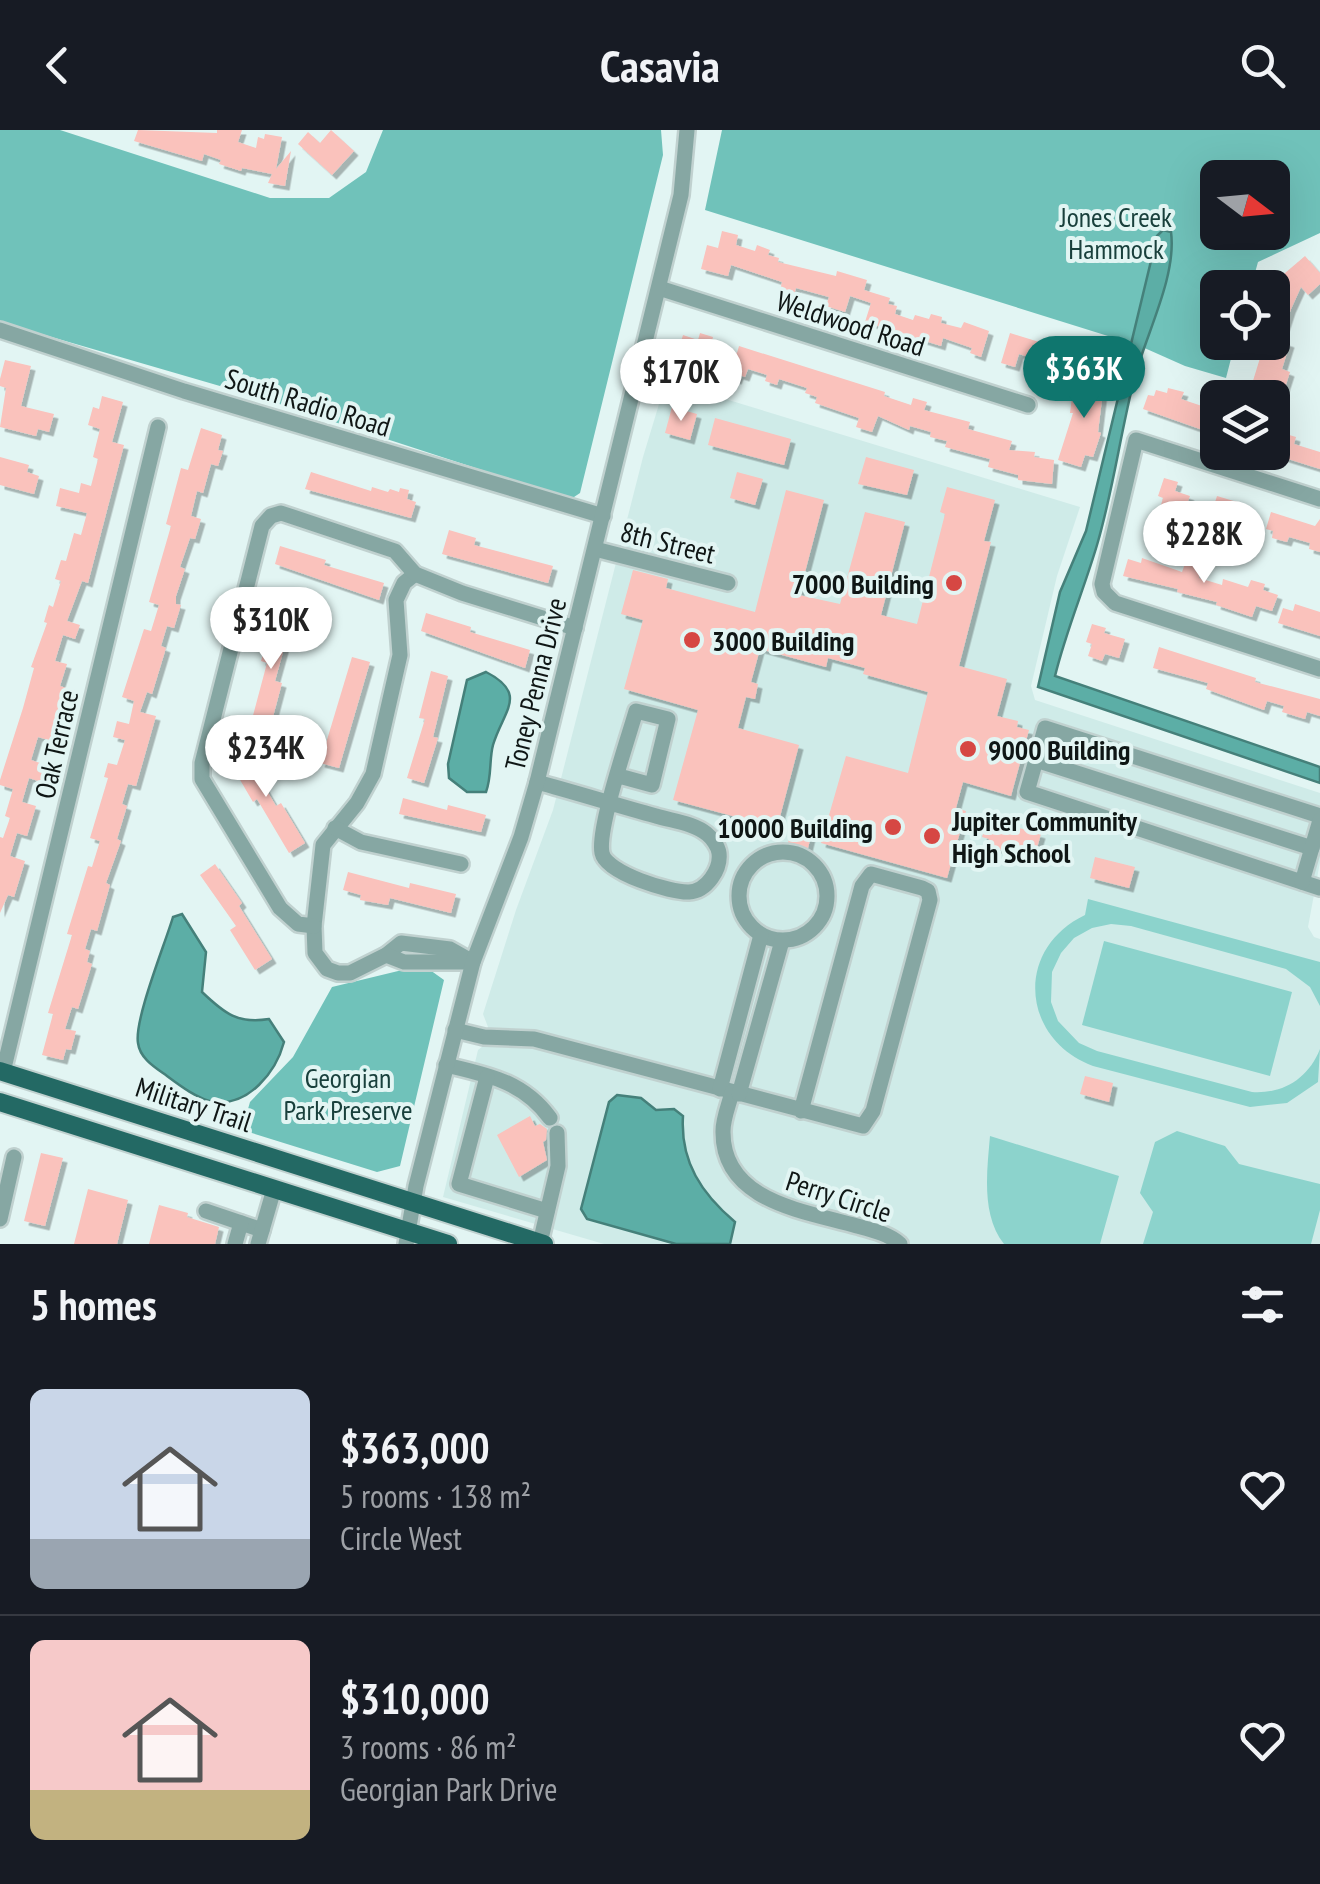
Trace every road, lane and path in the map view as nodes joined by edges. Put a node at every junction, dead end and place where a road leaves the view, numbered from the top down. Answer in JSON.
{"nodes":[{"id":1,"x":688,"y":130,"type":"edge"},
{"id":2,"x":659,"y":288,"type":"junction"},
{"id":3,"x":0,"y":330,"type":"edge"},
{"id":4,"x":1028,"y":406,"type":"dead end"},
{"id":5,"x":158,"y":427,"type":"dead end"},
{"id":6,"x":1320,"y":499,"type":"edge"},
{"id":7,"x":603,"y":516,"type":"junction"},
{"id":8,"x":594,"y":549,"type":"junction"},
{"id":9,"x":415,"y":574,"type":"junction"},
{"id":10,"x":728,"y":583,"type":"dead end"},
{"id":11,"x":575,"y":628,"type":"junction"},
{"id":12,"x":1320,"y":669,"type":"edge"},
{"id":13,"x":1036,"y":760,"type":"junction"},
{"id":14,"x":619,"y":776,"type":"junction"},
{"id":15,"x":537,"y":782,"type":"junction"},
{"id":16,"x":610,"y":803,"type":"junction"},
{"id":17,"x":1320,"y":820,"type":"edge"},
{"id":18,"x":336,"y":828,"type":"junction"},
{"id":19,"x":1312,"y":848,"type":"junction"},
{"id":20,"x":462,"y":864,"type":"dead end"},
{"id":21,"x":1302,"y":882,"type":"junction"},
{"id":22,"x":1320,"y":888,"type":"edge"},
{"id":23,"x":314,"y":926,"type":"junction"},
{"id":24,"x":761,"y":935,"type":"junction"},
{"id":25,"x":782,"y":941,"type":"junction"},
{"id":26,"x":474,"y":962,"type":"junction"},
{"id":27,"x":455,"y":1030,"type":"junction"},
{"id":28,"x":446,"y":1065,"type":"junction"},
{"id":29,"x":2,"y":1072,"type":"edge"},
{"id":30,"x":487,"y":1076,"type":"junction"},
{"id":31,"x":730,"y":1092,"type":"junction"},
{"id":32,"x":0,"y":1102,"type":"edge"},
{"id":33,"x":801,"y":1110,"type":"junction"},
{"id":34,"x":550,"y":1118,"type":"dead end"},
{"id":35,"x":557,"y":1134,"type":"dead end"},
{"id":36,"x":14,"y":1156,"type":"dead end"},
{"id":37,"x":274,"y":1189,"type":"junction"},
{"id":38,"x":412,"y":1201,"type":"junction"},
{"id":39,"x":206,"y":1211,"type":"dead end"},
{"id":40,"x":547,"y":1211,"type":"junction"},
{"id":41,"x":0,"y":1218,"type":"edge"},
{"id":42,"x":241,"y":1223,"type":"junction"},
{"id":43,"x":260,"y":1237,"type":"edge"},
{"id":44,"x":407,"y":1238,"type":"edge"},
{"id":45,"x":542,"y":1243,"type":"edge"},
{"id":46,"x":236,"y":1244,"type":"edge"},
{"id":47,"x":448,"y":1244,"type":"edge"},
{"id":48,"x":900,"y":1244,"type":"edge"}],
"edges":[{"from":1,"to":2,"type":"street","name":"Toney Penna Drive"},
{"from":2,"to":4,"type":"street","name":"Weldwood Road"},
{"from":2,"to":7,"type":"street","name":"Toney Penna Drive"},
{"from":3,"to":7,"type":"street","name":"South Radio Road"},
{"from":5,"to":29,"type":"street","name":"Oak Terrace"},
{"from":6,"to":12,"type":"street"},
{"from":7,"to":8,"type":"street","name":"Toney Penna Drive"},
{"from":8,"to":10,"type":"street","name":"8th Street"},
{"from":8,"to":11,"type":"street","name":"Toney Penna Drive"},
{"from":9,"to":11,"type":"street"},
{"from":9,"to":18,"type":"street"},
{"from":9,"to":23,"type":"street"},
{"from":11,"to":15,"type":"street","name":"Toney Penna Drive"},
{"from":13,"to":17,"type":"street"},
{"from":13,"to":19,"type":"street"},
{"from":13,"to":21,"type":"street"},
{"from":14,"to":14,"type":"street"},
{"from":14,"to":16,"type":"street"},
{"from":15,"to":16,"type":"street"},
{"from":15,"to":26,"type":"street","name":"Toney Penna Drive"},
{"from":16,"to":16,"type":"street"},
{"from":17,"to":19,"type":"street"},
{"from":18,"to":20,"type":"street"},
{"from":18,"to":23,"type":"street"},
{"from":19,"to":21,"type":"street"},
{"from":21,"to":22,"type":"street"},
{"from":23,"to":26,"type":"street"},
{"from":24,"to":25,"type":"street"},
{"from":24,"to":25,"type":"street"},
{"from":24,"to":31,"type":"street","name":"Perry Circle"},
{"from":25,"to":31,"type":"street","name":"Perry Circle"},
{"from":26,"to":27,"type":"street","name":"Toney Penna Drive"},
{"from":27,"to":28,"type":"street","name":"Toney Penna Drive"},
{"from":27,"to":31,"type":"street"},
{"from":28,"to":30,"type":"street"},
{"from":28,"to":38,"type":"street","name":"Toney Penna Drive"},
{"from":29,"to":38,"type":"main road","name":"Military Trail"},
{"from":30,"to":34,"type":"street"},
{"from":30,"to":40,"type":"street"},
{"from":31,"to":33,"type":"street"},
{"from":31,"to":48,"type":"street","name":"Perry Circle"},
{"from":32,"to":37,"type":"main road","name":"Military Trail"},
{"from":33,"to":33,"type":"street"},
{"from":35,"to":40,"type":"street"},
{"from":36,"to":41,"type":"street"},
{"from":37,"to":43,"type":"street"},
{"from":37,"to":44,"type":"main road","name":"Military Trail"},
{"from":38,"to":44,"type":"street","name":"Toney Penna Drive"},
{"from":38,"to":45,"type":"main road","name":"Military Trail"},
{"from":39,"to":42,"type":"street"},
{"from":40,"to":45,"type":"street"},
{"from":42,"to":43,"type":"street"},
{"from":42,"to":46,"type":"street"},
{"from":44,"to":47,"type":"main road","name":"Military Trail"}]}
